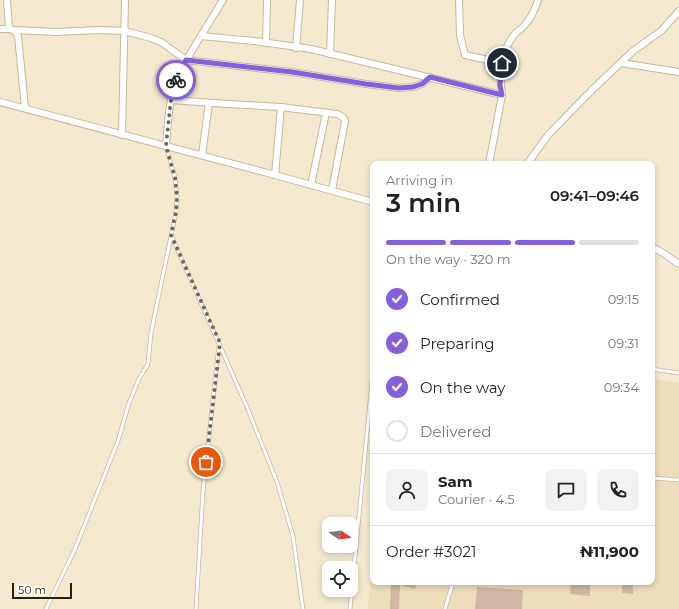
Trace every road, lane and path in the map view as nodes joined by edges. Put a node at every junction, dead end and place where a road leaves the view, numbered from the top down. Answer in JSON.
{"nodes":[{"id":1,"x":7,"y":0,"type":"edge"},
{"id":2,"x":125,"y":0,"type":"edge"},
{"id":3,"x":223,"y":0,"type":"edge"},
{"id":4,"x":267,"y":0,"type":"edge"},
{"id":5,"x":300,"y":0,"type":"edge"},
{"id":6,"x":332,"y":0,"type":"edge"},
{"id":7,"x":459,"y":0,"type":"edge"},
{"id":8,"x":538,"y":0,"type":"edge"},
{"id":9,"x":679,"y":11,"type":"edge"},
{"id":10,"x":676,"y":18,"type":"edge"},
{"id":11,"x":0,"y":29,"type":"edge"},
{"id":12,"x":11,"y":30,"type":"junction"},
{"id":13,"x":124,"y":31,"type":"junction"},
{"id":14,"x":201,"y":36,"type":"junction"},
{"id":15,"x":266,"y":43,"type":"junction"},
{"id":16,"x":296,"y":48,"type":"junction"},
{"id":17,"x":330,"y":54,"type":"junction"},
{"id":18,"x":186,"y":60,"type":"junction"},
{"id":19,"x":502,"y":63,"type":"junction"},
{"id":20,"x":621,"y":63,"type":"junction"},
{"id":21,"x":679,"y":72,"type":"edge"},
{"id":22,"x":430,"y":77,"type":"junction"},
{"id":23,"x":502,"y":95,"type":"junction"},
{"id":24,"x":171,"y":100,"type":"junction"},
{"id":25,"x":0,"y":102,"type":"edge"},
{"id":26,"x":209,"y":103,"type":"junction"},
{"id":27,"x":281,"y":107,"type":"junction"},
{"id":28,"x":25,"y":108,"type":"junction"},
{"id":29,"x":326,"y":113,"type":"junction"},
{"id":30,"x":122,"y":135,"type":"junction"},
{"id":31,"x":166,"y":146,"type":"junction"},
{"id":32,"x":202,"y":156,"type":"junction"},
{"id":33,"x":490,"y":161,"type":"edge"},
{"id":34,"x":529,"y":161,"type":"edge"},
{"id":35,"x":276,"y":175,"type":"junction"},
{"id":36,"x":311,"y":185,"type":"junction"},
{"id":37,"x":332,"y":190,"type":"junction"},
{"id":38,"x":370,"y":201,"type":"edge"},
{"id":39,"x":171,"y":235,"type":"junction"},
{"id":40,"x":655,"y":249,"type":"edge"},
{"id":41,"x":679,"y":264,"type":"edge"},
{"id":42,"x":220,"y":343,"type":"junction"},
{"id":43,"x":655,"y":369,"type":"edge"},
{"id":44,"x":679,"y":373,"type":"edge"},
{"id":45,"x":370,"y":402,"type":"edge"},
{"id":46,"x":655,"y":478,"type":"edge"},
{"id":47,"x":679,"y":480,"type":"edge"},
{"id":48,"x":452,"y":585,"type":"edge"},
{"id":49,"x":46,"y":609,"type":"edge"},
{"id":50,"x":196,"y":609,"type":"edge"},
{"id":51,"x":303,"y":609,"type":"edge"},
{"id":52,"x":350,"y":609,"type":"edge"},
{"id":53,"x":445,"y":609,"type":"edge"}],
"edges":[{"from":1,"to":12,"type":"street"},
{"from":2,"to":13,"type":"street"},
{"from":3,"to":14,"type":"street"},
{"from":4,"to":15,"type":"street"},
{"from":5,"to":16,"type":"street"},
{"from":6,"to":17,"type":"street"},
{"from":7,"to":19,"type":"street"},
{"from":8,"to":19,"type":"street"},
{"from":9,"to":10,"type":"street"},
{"from":10,"to":20,"type":"street"},
{"from":11,"to":12,"type":"street"},
{"from":12,"to":13,"type":"street"},
{"from":12,"to":28,"type":"street"},
{"from":13,"to":18,"type":"street"},
{"from":13,"to":30,"type":"street"},
{"from":14,"to":15,"type":"street"},
{"from":14,"to":18,"type":"street"},
{"from":15,"to":16,"type":"street"},
{"from":16,"to":17,"type":"street"},
{"from":17,"to":22,"type":"street"},
{"from":18,"to":22,"type":"street"},
{"from":18,"to":24,"type":"street"},
{"from":19,"to":23,"type":"street"},
{"from":20,"to":21,"type":"street"},
{"from":20,"to":34,"type":"street"},
{"from":22,"to":23,"type":"street"},
{"from":23,"to":33,"type":"street"},
{"from":24,"to":26,"type":"street"},
{"from":24,"to":31,"type":"street"},
{"from":25,"to":28,"type":"street"},
{"from":26,"to":27,"type":"street"},
{"from":26,"to":32,"type":"street"},
{"from":27,"to":29,"type":"street"},
{"from":27,"to":35,"type":"street"},
{"from":28,"to":30,"type":"street"},
{"from":29,"to":36,"type":"street"},
{"from":29,"to":37,"type":"street"},
{"from":30,"to":31,"type":"street"},
{"from":31,"to":32,"type":"street"},
{"from":31,"to":39,"type":"lane"},
{"from":32,"to":35,"type":"street"},
{"from":35,"to":36,"type":"street"},
{"from":36,"to":37,"type":"street"},
{"from":37,"to":38,"type":"street"},
{"from":39,"to":42,"type":"lane"},
{"from":39,"to":49,"type":"lane"},
{"from":40,"to":41,"type":"street"},
{"from":42,"to":50,"type":"lane"},
{"from":42,"to":51,"type":"lane"},
{"from":43,"to":44,"type":"lane"},
{"from":45,"to":52,"type":"lane"},
{"from":46,"to":47,"type":"lane"},
{"from":48,"to":53,"type":"lane"}]}
